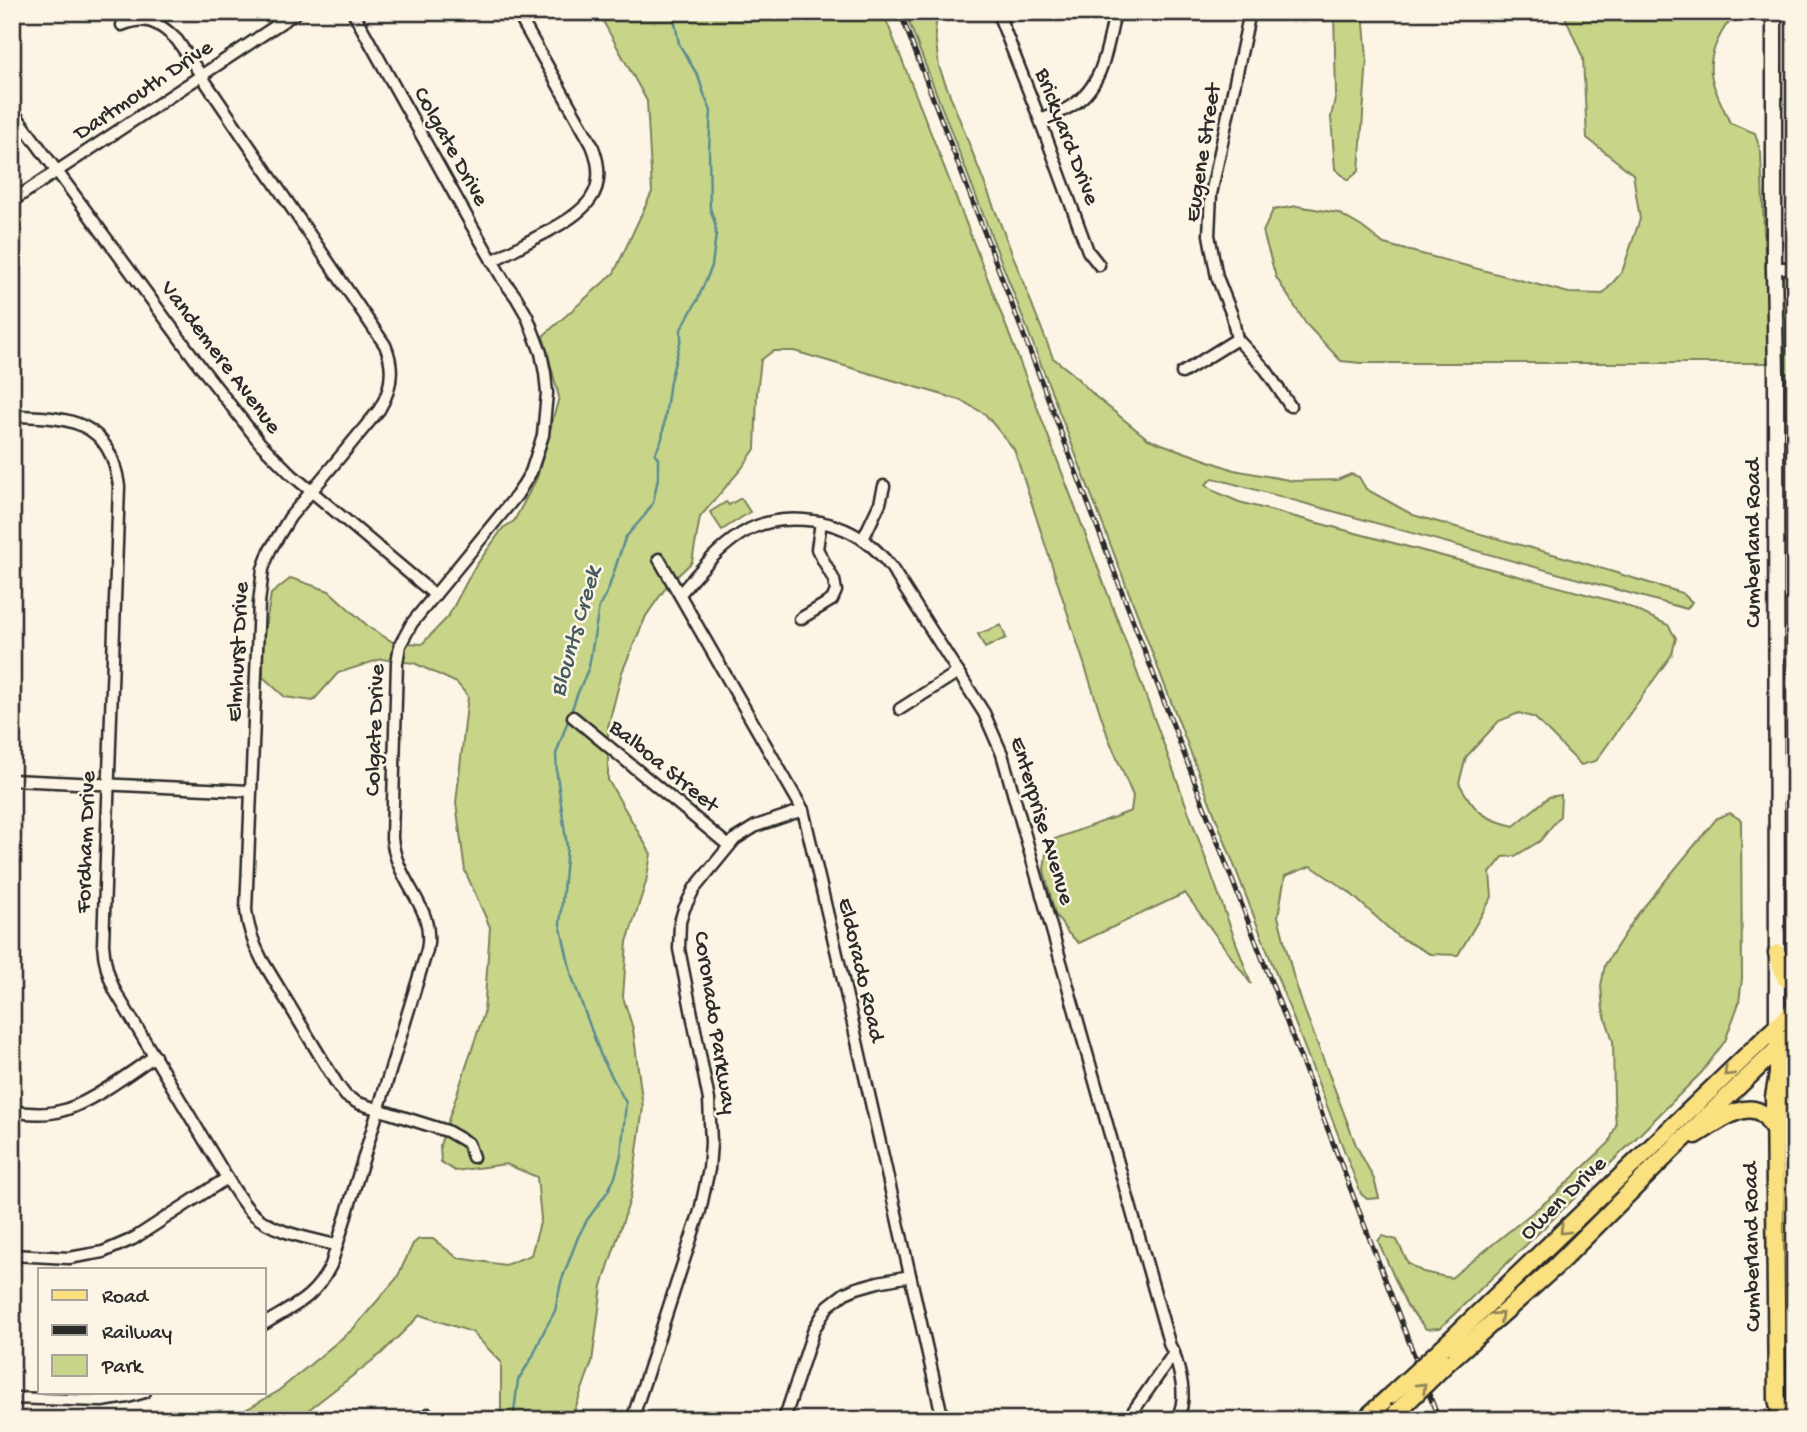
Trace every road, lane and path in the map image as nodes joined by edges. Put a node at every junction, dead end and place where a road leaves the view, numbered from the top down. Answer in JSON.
{"nodes":[{"id":1,"x":297,"y":12,"type":"edge"},
{"id":2,"x":353,"y":12,"type":"edge"},
{"id":3,"x":517,"y":12,"type":"edge"},
{"id":4,"x":1115,"y":12,"type":"edge"},
{"id":5,"x":1250,"y":12,"type":"edge"},
{"id":6,"x":1774,"y":12,"type":"edge"},
{"id":7,"x":1001,"y":21,"type":"dead end"},
{"id":8,"x":122,"y":25,"type":"dead end"},
{"id":9,"x":202,"y":75,"type":"junction"},
{"id":10,"x":12,"y":110,"type":"edge"},
{"id":11,"x":1040,"y":120,"type":"junction"},
{"id":12,"x":58,"y":171,"type":"junction"},
{"id":13,"x":12,"y":201,"type":"edge"},
{"id":14,"x":492,"y":261,"type":"junction"},
{"id":15,"x":1099,"y":265,"type":"dead end"},
{"id":16,"x":1774,"y":268,"type":"junction"},
{"id":17,"x":1795,"y":268,"type":"edge"},
{"id":18,"x":1237,"y":338,"type":"junction"},
{"id":19,"x":1182,"y":373,"type":"dead end"},
{"id":20,"x":1290,"y":405,"type":"dead end"},
{"id":21,"x":12,"y":416,"type":"edge"},
{"id":22,"x":884,"y":486,"type":"dead end"},
{"id":23,"x":312,"y":491,"type":"junction"},
{"id":24,"x":821,"y":522,"type":"junction"},
{"id":25,"x":863,"y":539,"type":"junction"},
{"id":26,"x":659,"y":559,"type":"dead end"},
{"id":27,"x":680,"y":594,"type":"junction"},
{"id":28,"x":435,"y":595,"type":"junction"},
{"id":29,"x":800,"y":619,"type":"dead end"},
{"id":30,"x":958,"y":672,"type":"junction"},
{"id":31,"x":900,"y":709,"type":"dead end"},
{"id":32,"x":573,"y":717,"type":"dead end"},
{"id":33,"x":12,"y":780,"type":"edge"},
{"id":34,"x":109,"y":784,"type":"junction"},
{"id":35,"x":250,"y":791,"type":"junction"},
{"id":36,"x":803,"y":810,"type":"junction"},
{"id":37,"x":729,"y":846,"type":"junction"},
{"id":38,"x":1777,"y":953,"type":"junction"},
{"id":39,"x":1795,"y":982,"type":"edge"},
{"id":40,"x":1795,"y":1009,"type":"edge"},
{"id":41,"x":1777,"y":1025,"type":"junction"},
{"id":42,"x":1795,"y":1032,"type":"edge"},
{"id":43,"x":1778,"y":1047,"type":"junction"},
{"id":44,"x":155,"y":1056,"type":"junction"},
{"id":45,"x":1778,"y":1074,"type":"junction"},
{"id":46,"x":377,"y":1110,"type":"junction"},
{"id":47,"x":12,"y":1112,"type":"edge"},
{"id":48,"x":1774,"y":1129,"type":"junction"},
{"id":49,"x":1673,"y":1149,"type":"junction"},
{"id":50,"x":473,"y":1157,"type":"dead end"},
{"id":51,"x":227,"y":1178,"type":"junction"},
{"id":52,"x":336,"y":1245,"type":"junction"},
{"id":53,"x":12,"y":1255,"type":"edge"},
{"id":54,"x":910,"y":1276,"type":"junction"},
{"id":55,"x":1794,"y":1317,"type":"edge"},
{"id":56,"x":266,"y":1323,"type":"edge"},
{"id":57,"x":1174,"y":1353,"type":"junction"},
{"id":58,"x":1446,"y":1354,"type":"junction"},
{"id":59,"x":1795,"y":1360,"type":"edge"},
{"id":60,"x":138,"y":1394,"type":"edge"},
{"id":61,"x":12,"y":1398,"type":"edge"},
{"id":62,"x":1795,"y":1401,"type":"edge"},
{"id":63,"x":1393,"y":1416,"type":"edge"},
{"id":64,"x":632,"y":1420,"type":"edge"},
{"id":65,"x":785,"y":1420,"type":"edge"},
{"id":66,"x":943,"y":1420,"type":"edge"},
{"id":67,"x":1127,"y":1420,"type":"edge"},
{"id":68,"x":1177,"y":1420,"type":"edge"},
{"id":69,"x":1364,"y":1420,"type":"edge"},
{"id":70,"x":1784,"y":1420,"type":"edge"}],
"edges":[{"from":1,"to":9,"type":"street","name":"Dartmouth Drive"},
{"from":2,"to":14,"type":"street","name":"Colgate Drive"},
{"from":3,"to":14,"type":"street"},
{"from":4,"to":11,"type":"street"},
{"from":5,"to":18,"type":"street","name":"Eugene Street"},
{"from":6,"to":16,"type":"main road","name":"Cumberland Road"},
{"from":7,"to":11,"type":"street","name":"Brickyard Drive"},
{"from":8,"to":9,"type":"street","name":"Elmhurst Drive"},
{"from":9,"to":12,"type":"street","name":"Dartmouth Drive"},
{"from":9,"to":23,"type":"street","name":"Elmhurst Drive"},
{"from":10,"to":12,"type":"street","name":"Vandemere Avenue"},
{"from":11,"to":15,"type":"street","name":"Brickyard Drive"},
{"from":12,"to":13,"type":"street","name":"Dartmouth Drive"},
{"from":12,"to":23,"type":"street","name":"Vandemere Avenue"},
{"from":14,"to":28,"type":"street","name":"Colgate Drive"},
{"from":16,"to":17,"type":"street"},
{"from":16,"to":38,"type":"main road","name":"Cumberland Road"},
{"from":18,"to":19,"type":"street"},
{"from":18,"to":20,"type":"street"},
{"from":21,"to":34,"type":"street","name":"Fordham Drive"},
{"from":22,"to":25,"type":"street"},
{"from":23,"to":28,"type":"street","name":"Vandemere Avenue"},
{"from":23,"to":35,"type":"street","name":"Elmhurst Drive"},
{"from":24,"to":25,"type":"street","name":"Enterprise Avenue"},
{"from":24,"to":27,"type":"street","name":"Enterprise Avenue"},
{"from":24,"to":29,"type":"street"},
{"from":25,"to":30,"type":"street","name":"Enterprise Avenue"},
{"from":26,"to":27,"type":"street","name":"Eldorado Road"},
{"from":27,"to":36,"type":"street","name":"Eldorado Road"},
{"from":28,"to":46,"type":"street","name":"Colgate Drive"},
{"from":30,"to":31,"type":"street"},
{"from":30,"to":57,"type":"street","name":"Enterprise Avenue"},
{"from":32,"to":37,"type":"street","name":"Balboa Street"},
{"from":33,"to":34,"type":"street"},
{"from":34,"to":35,"type":"street"},
{"from":34,"to":44,"type":"street","name":"Fordham Drive"},
{"from":35,"to":46,"type":"street","name":"Elmhurst Drive"},
{"from":36,"to":37,"type":"street","name":"Coronado Parkway"},
{"from":36,"to":54,"type":"street","name":"Eldorado Road"},
{"from":37,"to":64,"type":"street","name":"Coronado Parkway"},
{"from":38,"to":39,"type":"main road"},
{"from":38,"to":41,"type":"main road","name":"Cumberland Road"},
{"from":40,"to":41,"type":"main road","name":"Owen Drive"},
{"from":41,"to":43,"type":"main road","name":"Cumberland Road"},
{"from":41,"to":58,"type":"main road","name":"Owen Drive","one_way":true},
{"from":42,"to":43,"type":"main road","name":"Owen Drive"},
{"from":43,"to":45,"type":"main road","name":"Cumberland Road"},
{"from":43,"to":49,"type":"main road","name":"Owen Drive"},
{"from":44,"to":47,"type":"street"},
{"from":44,"to":51,"type":"street","name":"Fordham Drive"},
{"from":45,"to":48,"type":"main road","name":"Cumberland Road"},
{"from":45,"to":55,"type":"main road","name":"Cumberland Road"},
{"from":46,"to":50,"type":"street","name":"Elmhurst Drive"},
{"from":46,"to":52,"type":"street","name":"Colgate Drive"},
{"from":48,"to":49,"type":"main road"},
{"from":48,"to":70,"type":"main road","name":"Cumberland Road"},
{"from":58,"to":49,"type":"main road","name":"Owen Drive","one_way":true},
{"from":51,"to":52,"type":"street","name":"Fordham Drive"},
{"from":51,"to":53,"type":"street"},
{"from":52,"to":56,"type":"street","name":"Colgate Drive"},
{"from":54,"to":65,"type":"street"},
{"from":54,"to":66,"type":"street","name":"Eldorado Road"},
{"from":55,"to":59,"type":"main road","name":"Cumberland Road"},
{"from":57,"to":67,"type":"street"},
{"from":57,"to":68,"type":"street","name":"Enterprise Avenue"},
{"from":63,"to":58,"type":"main road","name":"Owen Drive","one_way":true,"bridge":true},
{"from":58,"to":69,"type":"main road","name":"Owen Drive","bridge":true},
{"from":60,"to":61,"type":"street"},
{"from":62,"to":70,"type":"main road","name":"Cumberland Road"}]}
